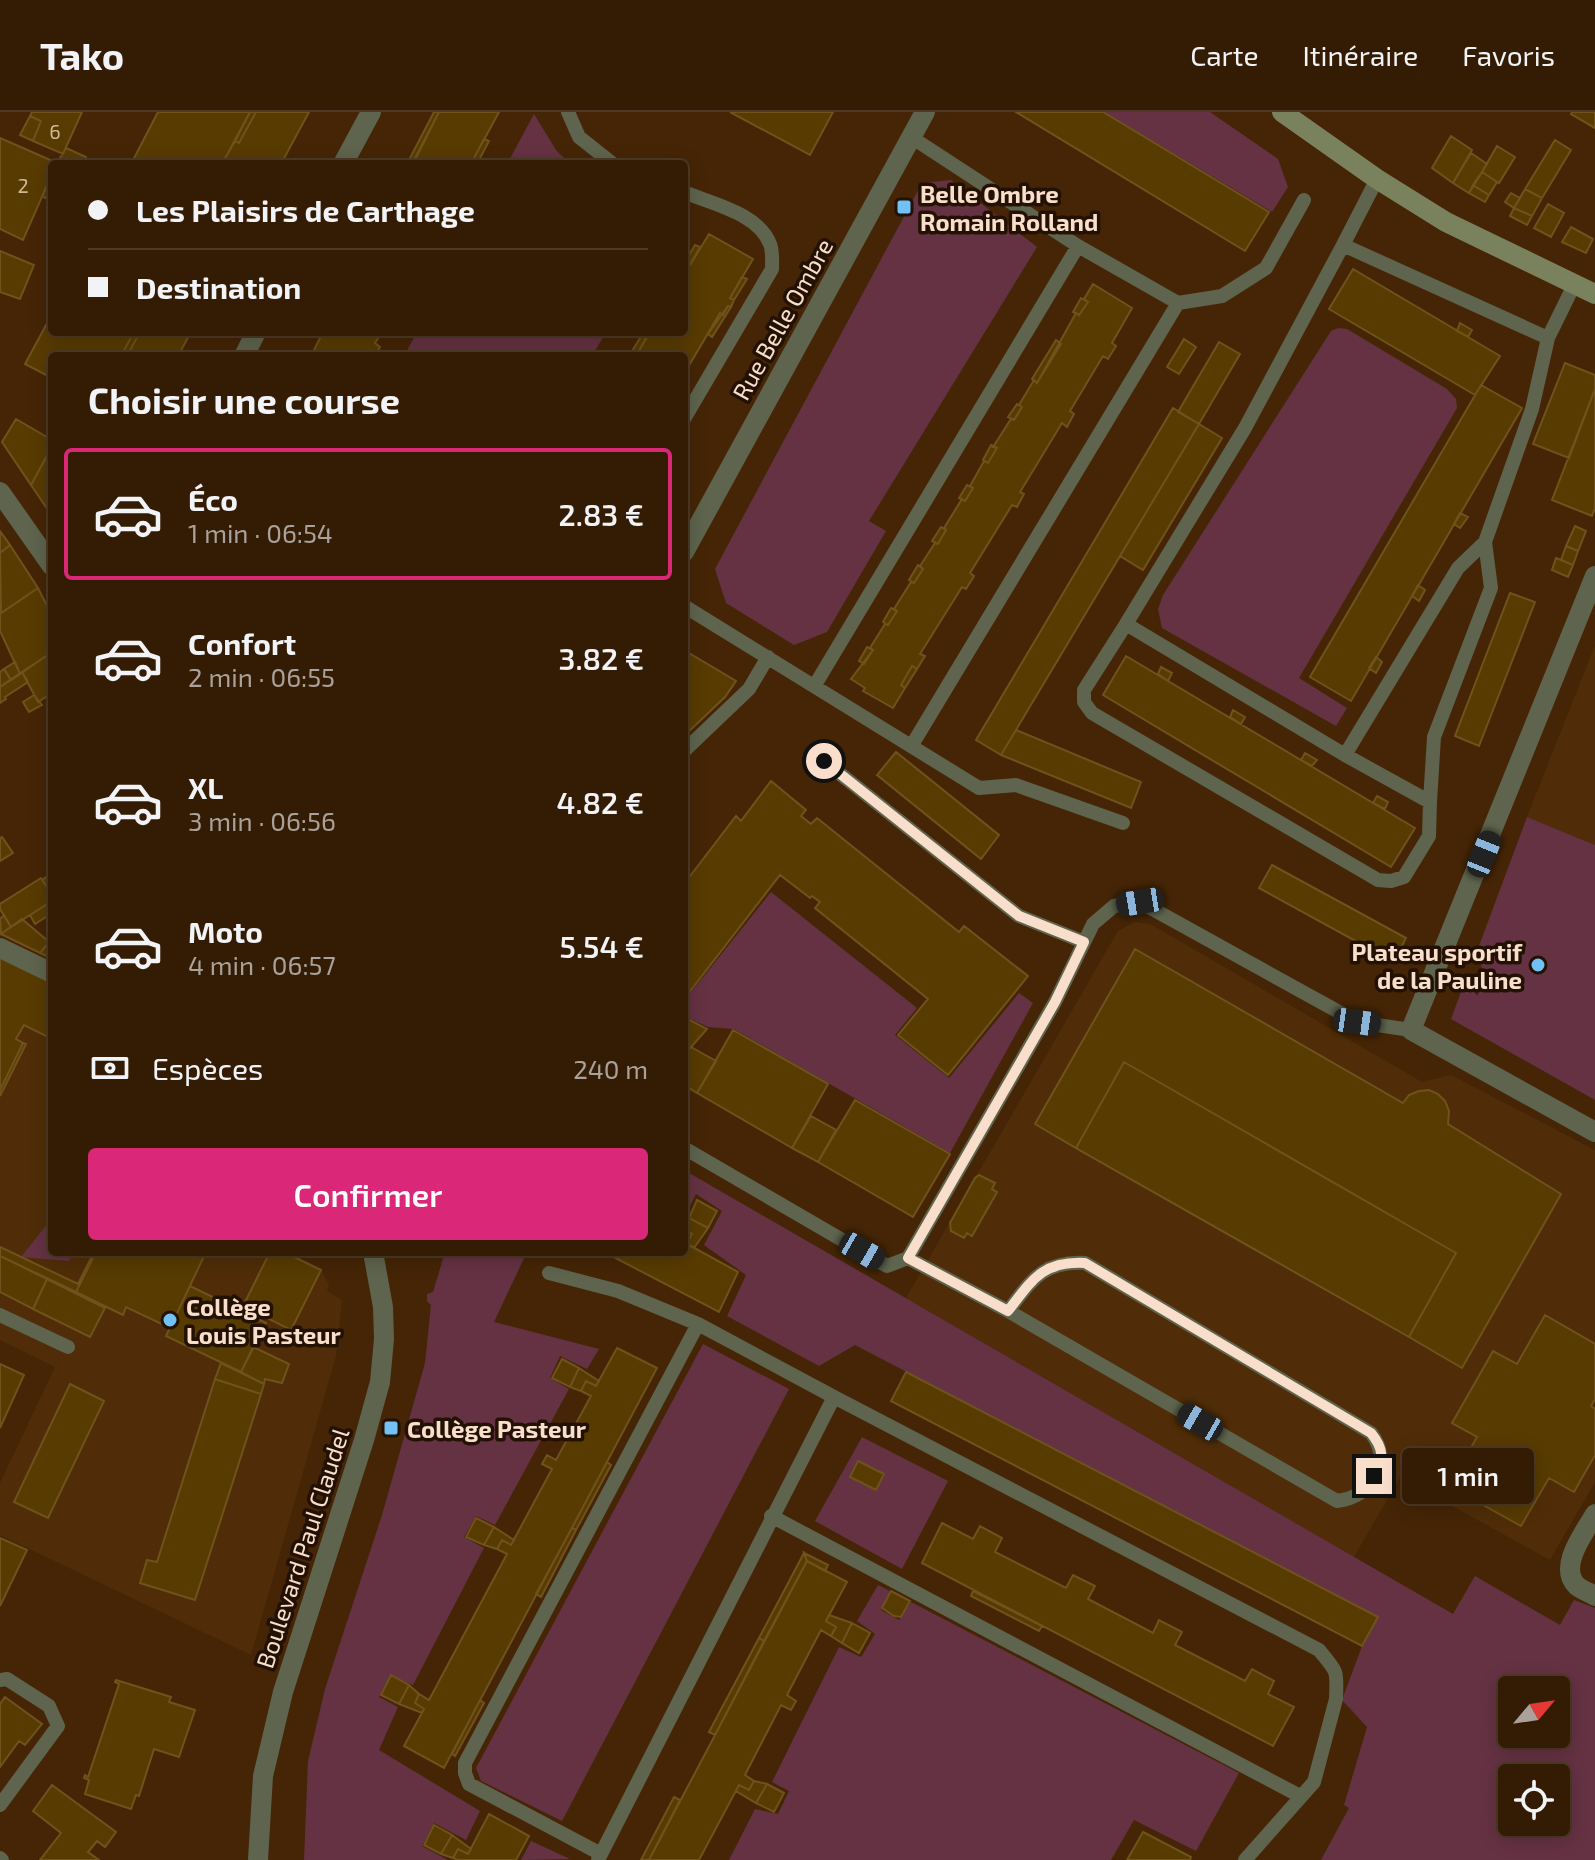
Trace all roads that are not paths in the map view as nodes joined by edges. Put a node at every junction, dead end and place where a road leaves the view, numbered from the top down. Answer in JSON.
{"nodes":[{"id":1,"x":371,"y":112,"type":"edge"},
{"id":2,"x":568,"y":112,"type":"edge"},
{"id":3,"x":925,"y":112,"type":"edge"},
{"id":4,"x":1282,"y":112,"type":"edge"},
{"id":5,"x":911,"y":137,"type":"junction"},
{"id":6,"x":345,"y":160,"type":"edge"},
{"id":7,"x":608,"y":160,"type":"edge"},
{"id":8,"x":1377,"y":179,"type":"junction"},
{"id":9,"x":688,"y":194,"type":"edge"},
{"id":10,"x":1304,"y":200,"type":"dead end"},
{"id":11,"x":1343,"y":245,"type":"junction"},
{"id":12,"x":1078,"y":246,"type":"junction"},
{"id":13,"x":1574,"y":285,"type":"junction"},
{"id":14,"x":1595,"y":294,"type":"edge"},
{"id":15,"x":1178,"y":303,"type":"junction"},
{"id":16,"x":1548,"y":338,"type":"junction"},
{"id":17,"x":688,"y":412,"type":"edge"},
{"id":18,"x":3,"y":505,"type":"edge"},
{"id":19,"x":1485,"y":542,"type":"junction"},
{"id":20,"x":688,"y":545,"type":"edge"},
{"id":21,"x":48,"y":561,"type":"edge"},
{"id":22,"x":1595,"y":576,"type":"edge"},
{"id":23,"x":688,"y":608,"type":"edge"},
{"id":24,"x":1126,"y":624,"type":"junction"},
{"id":25,"x":768,"y":657,"type":"junction"},
{"id":26,"x":815,"y":685,"type":"junction"},
{"id":27,"x":912,"y":745,"type":"junction"},
{"id":28,"x":688,"y":747,"type":"edge"},
{"id":29,"x":1345,"y":755,"type":"junction"},
{"id":30,"x":824,"y":761,"type":"dead end"},
{"id":31,"x":1430,"y":802,"type":"junction"},
{"id":32,"x":1123,"y":823,"type":"dead end"},
{"id":33,"x":1084,"y":942,"type":"junction"},
{"id":34,"x":0,"y":948,"type":"edge"},
{"id":35,"x":48,"y":971,"type":"edge"},
{"id":36,"x":1411,"y":1030,"type":"junction"},
{"id":37,"x":1595,"y":1132,"type":"edge"},
{"id":38,"x":688,"y":1150,"type":"edge"},
{"id":39,"x":374,"y":1256,"type":"edge"},
{"id":40,"x":908,"y":1258,"type":"junction"},
{"id":41,"x":549,"y":1273,"type":"dead end"},
{"id":42,"x":1008,"y":1311,"type":"junction"},
{"id":43,"x":0,"y":1315,"type":"edge"},
{"id":44,"x":698,"y":1324,"type":"junction"},
{"id":45,"x":68,"y":1347,"type":"dead end"},
{"id":46,"x":834,"y":1397,"type":"junction"},
{"id":47,"x":1595,"y":1514,"type":"edge"},
{"id":48,"x":771,"y":1516,"type":"junction"},
{"id":49,"x":1595,"y":1596,"type":"edge"},
{"id":50,"x":0,"y":1680,"type":"edge"},
{"id":51,"x":1300,"y":1796,"type":"junction"},
{"id":52,"x":0,"y":1805,"type":"edge"},
{"id":53,"x":599,"y":1857,"type":"edge"},
{"id":54,"x":258,"y":1860,"type":"edge"},
{"id":55,"x":1245,"y":1860,"type":"edge"}],
"edges":[{"from":1,"to":6,"type":"street"},
{"from":2,"to":7,"type":"lane"},
{"from":3,"to":5,"type":"street","name":"Rue Belle Ombre"},
{"from":4,"to":8,"type":"main road"},
{"from":5,"to":12,"type":"lane"},
{"from":5,"to":20,"type":"street","name":"Rue Belle Ombre"},
{"from":8,"to":11,"type":"lane"},
{"from":8,"to":13,"type":"main road"},
{"from":9,"to":17,"type":"lane"},
{"from":10,"to":15,"type":"lane"},
{"from":11,"to":16,"type":"lane"},
{"from":11,"to":24,"type":"lane"},
{"from":12,"to":15,"type":"lane"},
{"from":12,"to":26,"type":"lane"},
{"from":13,"to":14,"type":"main road"},
{"from":13,"to":16,"type":"lane"},
{"from":15,"to":27,"type":"lane"},
{"from":16,"to":19,"type":"lane"},
{"from":18,"to":21,"type":"street"},
{"from":19,"to":29,"type":"lane"},
{"from":19,"to":31,"type":"lane"},
{"from":22,"to":36,"type":"street"},
{"from":23,"to":25,"type":"lane"},
{"from":24,"to":29,"type":"lane"},
{"from":24,"to":31,"type":"lane"},
{"from":25,"to":26,"type":"lane"},
{"from":25,"to":28,"type":"lane"},
{"from":26,"to":27,"type":"lane"},
{"from":27,"to":32,"type":"lane"},
{"from":29,"to":31,"type":"lane"},
{"from":30,"to":33,"type":"lane"},
{"from":33,"to":36,"type":"lane"},
{"from":33,"to":40,"type":"lane"},
{"from":34,"to":35,"type":"street"},
{"from":36,"to":37,"type":"street"},
{"from":38,"to":40,"type":"lane"},
{"from":39,"to":54,"type":"street","name":"Boulevard Paul Claudel"},
{"from":40,"to":42,"type":"lane"},
{"from":41,"to":44,"type":"lane"},
{"from":42,"to":42,"type":"lane"},
{"from":43,"to":45,"type":"lane"},
{"from":44,"to":46,"type":"lane"},
{"from":44,"to":53,"type":"lane"},
{"from":46,"to":48,"type":"lane"},
{"from":46,"to":51,"type":"lane"},
{"from":47,"to":49,"type":"street"},
{"from":48,"to":51,"type":"lane"},
{"from":48,"to":53,"type":"lane"},
{"from":50,"to":52,"type":"lane"},
{"from":51,"to":55,"type":"lane"}]}
